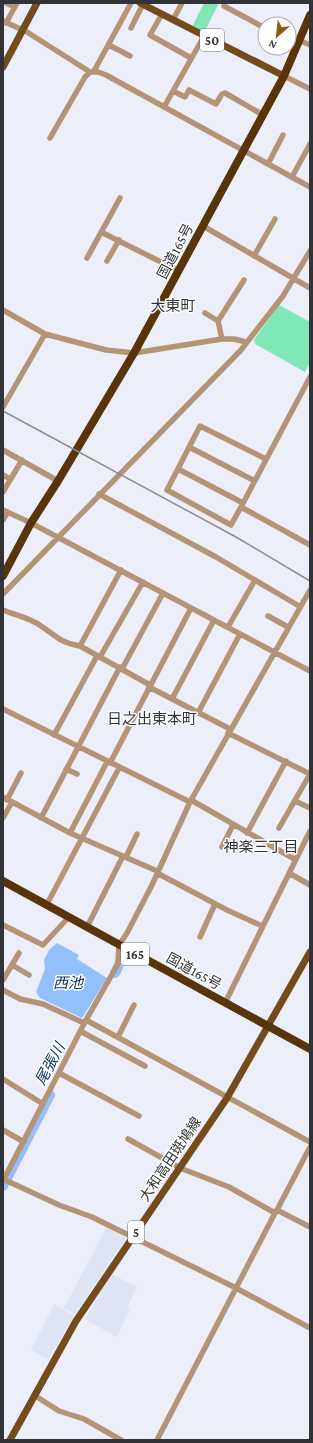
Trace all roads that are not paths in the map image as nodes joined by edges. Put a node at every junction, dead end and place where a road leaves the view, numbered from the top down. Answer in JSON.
{"nodes":[{"id":1,"x":6,"y":3,"type":"edge"},
{"id":2,"x":37,"y":3,"type":"edge"},
{"id":3,"x":131,"y":3,"type":"edge"},
{"id":4,"x":182,"y":3,"type":"edge"},
{"id":5,"x":142,"y":4,"type":"edge"},
{"id":6,"x":16,"y":5,"type":"edge"},
{"id":7,"x":224,"y":6,"type":"dead end"},
{"id":8,"x":162,"y":14,"type":"junction"},
{"id":9,"x":310,"y":15,"type":"edge"},
{"id":10,"x":173,"y":20,"type":"junction"},
{"id":11,"x":5,"y":22,"type":"edge"},
{"id":12,"x":257,"y":24,"type":"edge"},
{"id":13,"x":131,"y":28,"type":"dead end"},
{"id":14,"x":22,"y":31,"type":"junction"},
{"id":15,"x":204,"y":36,"type":"junction"},
{"id":16,"x":298,"y":42,"type":"junction"},
{"id":17,"x":109,"y":45,"type":"junction"},
{"id":18,"x":310,"y":45,"type":"edge"},
{"id":19,"x":130,"y":56,"type":"dead end"},
{"id":20,"x":191,"y":58,"type":"junction"},
{"id":21,"x":3,"y":67,"type":"edge"},
{"id":22,"x":92,"y":72,"type":"junction"},
{"id":23,"x":284,"y":76,"type":"junction"},
{"id":24,"x":310,"y":90,"type":"edge"},
{"id":25,"x":173,"y":91,"type":"junction"},
{"id":26,"x":164,"y":107,"type":"junction"},
{"id":27,"x":264,"y":115,"type":"junction"},
{"id":28,"x":283,"y":135,"type":"dead end"},
{"id":29,"x":50,"y":138,"type":"dead end"},
{"id":30,"x":310,"y":144,"type":"edge"},
{"id":31,"x":244,"y":150,"type":"junction"},
{"id":32,"x":268,"y":164,"type":"junction"},
{"id":33,"x":292,"y":177,"type":"junction"},
{"id":34,"x":310,"y":187,"type":"edge"},
{"id":35,"x":120,"y":198,"type":"dead end"},
{"id":36,"x":275,"y":219,"type":"dead end"},
{"id":37,"x":203,"y":226,"type":"junction"},
{"id":38,"x":101,"y":232,"type":"junction"},
{"id":39,"x":119,"y":240,"type":"junction"},
{"id":40,"x":310,"y":251,"type":"edge"},
{"id":41,"x":254,"y":256,"type":"junction"},
{"id":42,"x":87,"y":258,"type":"dead end"},
{"id":43,"x":107,"y":261,"type":"dead end"},
{"id":44,"x":307,"y":262,"type":"edge"},
{"id":45,"x":179,"y":272,"type":"junction"},
{"id":46,"x":294,"y":279,"type":"junction"},
{"id":47,"x":244,"y":280,"type":"dead end"},
{"id":48,"x":310,"y":288,"type":"edge"},
{"id":49,"x":3,"y":310,"type":"edge"},
{"id":50,"x":205,"y":313,"type":"dead end"},
{"id":51,"x":218,"y":321,"type":"junction"},
{"id":52,"x":45,"y":334,"type":"junction"},
{"id":53,"x":222,"y":339,"type":"junction"},
{"id":54,"x":246,"y":342,"type":"junction"},
{"id":55,"x":134,"y":353,"type":"junction"},
{"id":56,"x":310,"y":378,"type":"edge"},
{"id":57,"x":3,"y":407,"type":"edge"},
{"id":58,"x":189,"y":447,"type":"junction"},
{"id":59,"x":3,"y":450,"type":"edge"},
{"id":60,"x":266,"y":459,"type":"junction"},
{"id":61,"x":22,"y":460,"type":"junction"},
{"id":62,"x":178,"y":469,"type":"junction"},
{"id":63,"x":3,"y":475,"type":"edge"},
{"id":64,"x":10,"y":479,"type":"junction"},
{"id":65,"x":255,"y":480,"type":"junction"},
{"id":66,"x":58,"y":481,"type":"junction"},
{"id":67,"x":3,"y":492,"type":"edge"},
{"id":68,"x":100,"y":494,"type":"junction"},
{"id":69,"x":242,"y":505,"type":"junction"},
{"id":70,"x":5,"y":511,"type":"edge"},
{"id":71,"x":3,"y":520,"type":"edge"},
{"id":72,"x":31,"y":523,"type":"junction"},
{"id":73,"x":58,"y":537,"type":"junction"},
{"id":74,"x":310,"y":545,"type":"edge"},
{"id":75,"x":121,"y":570,"type":"junction"},
{"id":76,"x":3,"y":576,"type":"edge"},
{"id":77,"x":255,"y":580,"type":"junction"},
{"id":78,"x":143,"y":582,"type":"junction"},
{"id":79,"x":310,"y":590,"type":"edge"},
{"id":80,"x":163,"y":593,"type":"junction"},
{"id":81,"x":3,"y":594,"type":"edge"},
{"id":82,"x":299,"y":606,"type":"junction"},
{"id":83,"x":191,"y":608,"type":"junction"},
{"id":84,"x":3,"y":610,"type":"edge"},
{"id":85,"x":268,"y":616,"type":"dead end"},
{"id":86,"x":214,"y":620,"type":"junction"},
{"id":87,"x":228,"y":627,"type":"junction"},
{"id":88,"x":288,"y":627,"type":"junction"},
{"id":89,"x":240,"y":634,"type":"junction"},
{"id":90,"x":80,"y":646,"type":"junction"},
{"id":91,"x":274,"y":652,"type":"junction"},
{"id":92,"x":98,"y":656,"type":"junction"},
{"id":93,"x":121,"y":668,"type":"junction"},
{"id":94,"x":310,"y":671,"type":"edge"},
{"id":95,"x":150,"y":686,"type":"junction"},
{"id":96,"x":172,"y":699,"type":"junction"},
{"id":97,"x":3,"y":710,"type":"edge"},
{"id":98,"x":198,"y":713,"type":"junction"},
{"id":99,"x":229,"y":731,"type":"junction"},
{"id":100,"x":54,"y":735,"type":"junction"},
{"id":101,"x":78,"y":746,"type":"junction"},
{"id":102,"x":286,"y":761,"type":"junction"},
{"id":103,"x":108,"y":762,"type":"junction"},
{"id":104,"x":119,"y":768,"type":"junction"},
{"id":105,"x":66,"y":769,"type":"junction"},
{"id":106,"x":21,"y":773,"type":"dead end"},
{"id":107,"x":78,"y":774,"type":"dead end"},
{"id":108,"x":310,"y":774,"type":"edge"},
{"id":109,"x":8,"y":800,"type":"edge"},
{"id":110,"x":190,"y":801,"type":"junction"},
{"id":111,"x":295,"y":801,"type":"junction"},
{"id":112,"x":310,"y":808,"type":"edge"},
{"id":113,"x":3,"y":818,"type":"edge"},
{"id":114,"x":41,"y":818,"type":"junction"},
{"id":115,"x":233,"y":825,"type":"junction"},
{"id":116,"x":279,"y":828,"type":"dead end"},
{"id":117,"x":310,"y":831,"type":"edge"},
{"id":118,"x":70,"y":833,"type":"junction"},
{"id":119,"x":247,"y":833,"type":"junction"},
{"id":120,"x":137,"y":834,"type":"dead end"},
{"id":121,"x":82,"y":839,"type":"junction"},
{"id":122,"x":222,"y":847,"type":"dead end"},
{"id":123,"x":124,"y":857,"type":"junction"},
{"id":124,"x":296,"y":860,"type":"junction"},
{"id":125,"x":157,"y":872,"type":"junction"},
{"id":126,"x":288,"y":872,"type":"junction"},
{"id":127,"x":3,"y":881,"type":"edge"},
{"id":128,"x":310,"y":885,"type":"edge"},
{"id":129,"x":216,"y":904,"type":"junction"},
{"id":130,"x":46,"y":906,"type":"junction"},
{"id":131,"x":68,"y":918,"type":"junction"},
{"id":132,"x":3,"y":924,"type":"edge"},
{"id":133,"x":262,"y":926,"type":"junction"},
{"id":134,"x":86,"y":927,"type":"junction"},
{"id":135,"x":200,"y":937,"type":"dead end"},
{"id":136,"x":119,"y":945,"type":"junction"},
{"id":137,"x":310,"y":952,"type":"edge"},
{"id":138,"x":19,"y":953,"type":"dead end"},
{"id":139,"x":12,"y":965,"type":"junction"},
{"id":140,"x":29,"y":975,"type":"dead end"},
{"id":141,"x":3,"y":980,"type":"edge"},
{"id":142,"x":3,"y":990,"type":"edge"},
{"id":143,"x":225,"y":1003,"type":"junction"},
{"id":144,"x":134,"y":1005,"type":"dead end"},
{"id":145,"x":87,"y":1021,"type":"junction"},
{"id":146,"x":267,"y":1027,"type":"junction"},
{"id":147,"x":82,"y":1032,"type":"junction"},
{"id":148,"x":118,"y":1037,"type":"junction"},
{"id":149,"x":310,"y":1050,"type":"edge"},
{"id":150,"x":145,"y":1066,"type":"dead end"},
{"id":151,"x":60,"y":1074,"type":"junction"},
{"id":152,"x":3,"y":1079,"type":"edge"},
{"id":153,"x":227,"y":1098,"type":"junction"},
{"id":154,"x":43,"y":1104,"type":"junction"},
{"id":155,"x":139,"y":1116,"type":"dead end"},
{"id":156,"x":3,"y":1130,"type":"edge"},
{"id":157,"x":128,"y":1140,"type":"dead end"},
{"id":158,"x":24,"y":1142,"type":"junction"},
{"id":159,"x":310,"y":1142,"type":"edge"},
{"id":160,"x":310,"y":1147,"type":"edge"},
{"id":161,"x":180,"y":1168,"type":"junction"},
{"id":162,"x":5,"y":1180,"type":"edge"},
{"id":163,"x":276,"y":1212,"type":"junction"},
{"id":164,"x":310,"y":1227,"type":"edge"},
{"id":165,"x":132,"y":1237,"type":"junction"},
{"id":166,"x":236,"y":1288,"type":"junction"},
{"id":167,"x":310,"y":1328,"type":"edge"},
{"id":168,"x":34,"y":1395,"type":"junction"},
{"id":169,"x":10,"y":1440,"type":"edge"},
{"id":170,"x":121,"y":1440,"type":"edge"},
{"id":171,"x":157,"y":1440,"type":"edge"}],
"edges":[{"from":1,"to":6,"type":"street"},
{"from":2,"to":14,"type":"main road"},
{"from":3,"to":17,"type":"street"},
{"from":4,"to":10,"type":"street"},
{"from":5,"to":8,"type":"main road","number":"50"},
{"from":5,"to":13,"type":"street"},
{"from":6,"to":11,"type":"street"},
{"from":7,"to":12,"type":"street"},
{"from":8,"to":10,"type":"main road","number":"50"},
{"from":8,"to":20,"type":"street"},
{"from":9,"to":16,"type":"highway","name":"国道165号"},
{"from":10,"to":15,"type":"main road","number":"50"},
{"from":11,"to":14,"type":"street"},
{"from":14,"to":21,"type":"main road"},
{"from":14,"to":22,"type":"street"},
{"from":15,"to":20,"type":"street"},
{"from":15,"to":23,"type":"main road","number":"50"},
{"from":16,"to":18,"type":"street"},
{"from":16,"to":23,"type":"highway","name":"国道165号"},
{"from":17,"to":19,"type":"street"},
{"from":17,"to":22,"type":"street"},
{"from":20,"to":25,"type":"street"},
{"from":22,"to":26,"type":"street"},
{"from":22,"to":29,"type":"street"},
{"from":23,"to":24,"type":"street"},
{"from":23,"to":27,"type":"highway","name":"国道165号"},
{"from":25,"to":26,"type":"street"},
{"from":25,"to":27,"type":"street"},
{"from":26,"to":31,"type":"street"},
{"from":27,"to":31,"type":"highway","name":"国道165号"},
{"from":28,"to":32,"type":"street"},
{"from":30,"to":33,"type":"street"},
{"from":31,"to":32,"type":"street"},
{"from":31,"to":37,"type":"highway","name":"国道165号"},
{"from":32,"to":33,"type":"street"},
{"from":33,"to":34,"type":"street"},
{"from":35,"to":38,"type":"street"},
{"from":36,"to":41,"type":"street"},
{"from":37,"to":41,"type":"street"},
{"from":37,"to":45,"type":"highway","name":"国道165号"},
{"from":38,"to":39,"type":"street"},
{"from":38,"to":42,"type":"street"},
{"from":39,"to":43,"type":"street"},
{"from":39,"to":45,"type":"street"},
{"from":40,"to":44,"type":"street"},
{"from":41,"to":46,"type":"street"},
{"from":44,"to":46,"type":"street"},
{"from":45,"to":55,"type":"highway","name":"国道165号"},
{"from":46,"to":48,"type":"street"},
{"from":46,"to":54,"type":"street"},
{"from":47,"to":51,"type":"street"},
{"from":49,"to":52,"type":"street"},
{"from":50,"to":51,"type":"street"},
{"from":51,"to":53,"type":"street"},
{"from":52,"to":55,"type":"street"},
{"from":52,"to":57,"type":"street"},
{"from":53,"to":54,"type":"street"},
{"from":53,"to":55,"type":"street"},
{"from":54,"to":68,"type":"street"},
{"from":55,"to":66,"type":"highway","name":"国道165号"},
{"from":56,"to":60,"type":"street"},
{"from":58,"to":60,"type":"street"},
{"from":58,"to":62,"type":"street"},
{"from":58,"to":65,"type":"street"},
{"from":59,"to":61,"type":"street"},
{"from":60,"to":65,"type":"street"},
{"from":61,"to":64,"type":"street"},
{"from":61,"to":66,"type":"street"},
{"from":62,"to":69,"type":"street"},
{"from":62,"to":69,"type":"street"},
{"from":63,"to":64,"type":"street"},
{"from":64,"to":67,"type":"street"},
{"from":65,"to":69,"type":"street"},
{"from":66,"to":72,"type":"highway","name":"国道165号"},
{"from":68,"to":73,"type":"street"},
{"from":68,"to":77,"type":"street"},
{"from":69,"to":74,"type":"street"},
{"from":70,"to":71,"type":"street"},
{"from":70,"to":72,"type":"street"},
{"from":72,"to":73,"type":"street"},
{"from":72,"to":76,"type":"highway","name":"国道165号"},
{"from":73,"to":75,"type":"street"},
{"from":73,"to":81,"type":"street"},
{"from":75,"to":78,"type":"street"},
{"from":75,"to":90,"type":"street"},
{"from":77,"to":82,"type":"street"},
{"from":77,"to":87,"type":"street"},
{"from":78,"to":80,"type":"street"},
{"from":78,"to":92,"type":"street"},
{"from":79,"to":82,"type":"street"},
{"from":80,"to":83,"type":"street"},
{"from":80,"to":93,"type":"street"},
{"from":82,"to":88,"type":"street"},
{"from":83,"to":86,"type":"street"},
{"from":83,"to":95,"type":"street"},
{"from":84,"to":90,"type":"street"},
{"from":85,"to":88,"type":"street"},
{"from":86,"to":87,"type":"street"},
{"from":86,"to":96,"type":"street"},
{"from":87,"to":89,"type":"street"},
{"from":88,"to":91,"type":"street"},
{"from":89,"to":91,"type":"street"},
{"from":89,"to":98,"type":"street"},
{"from":90,"to":92,"type":"street"},
{"from":91,"to":94,"type":"street"},
{"from":91,"to":99,"type":"street"},
{"from":92,"to":93,"type":"street"},
{"from":92,"to":100,"type":"street"},
{"from":93,"to":95,"type":"street"},
{"from":93,"to":101,"type":"street"},
{"from":95,"to":96,"type":"street"},
{"from":95,"to":103,"type":"street"},
{"from":96,"to":98,"type":"street"},
{"from":97,"to":100,"type":"street"},
{"from":98,"to":99,"type":"street"},
{"from":99,"to":102,"type":"street"},
{"from":99,"to":110,"type":"street"},
{"from":100,"to":101,"type":"street"},
{"from":101,"to":103,"type":"street"},
{"from":101,"to":105,"type":"street"},
{"from":102,"to":108,"type":"street"},
{"from":102,"to":119,"type":"street"},
{"from":103,"to":104,"type":"street"},
{"from":103,"to":118,"type":"street"},
{"from":104,"to":110,"type":"street"},
{"from":104,"to":121,"type":"street"},
{"from":105,"to":107,"type":"street"},
{"from":105,"to":114,"type":"street"},
{"from":106,"to":109,"type":"street"},
{"from":108,"to":111,"type":"street"},
{"from":109,"to":113,"type":"street"},
{"from":109,"to":114,"type":"street"},
{"from":110,"to":115,"type":"street"},
{"from":110,"to":125,"type":"street"},
{"from":111,"to":112,"type":"street"},
{"from":111,"to":116,"type":"street"},
{"from":114,"to":118,"type":"street"},
{"from":115,"to":119,"type":"street"},
{"from":115,"to":122,"type":"street"},
{"from":117,"to":124,"type":"street"},
{"from":118,"to":121,"type":"street"},
{"from":119,"to":124,"type":"street"},
{"from":120,"to":123,"type":"street"},
{"from":121,"to":123,"type":"street"},
{"from":121,"to":130,"type":"street"},
{"from":123,"to":125,"type":"street"},
{"from":123,"to":134,"type":"street"},
{"from":124,"to":126,"type":"street"},
{"from":125,"to":129,"type":"street"},
{"from":125,"to":136,"type":"street"},
{"from":126,"to":128,"type":"street"},
{"from":126,"to":133,"type":"street"},
{"from":127,"to":130,"type":"highway","name":"国道165号","number":"165"},
{"from":129,"to":133,"type":"street"},
{"from":129,"to":135,"type":"street"},
{"from":130,"to":131,"type":"highway","name":"国道165号","number":"165"},
{"from":131,"to":132,"type":"street"},
{"from":131,"to":134,"type":"highway","name":"国道165号","number":"165"},
{"from":133,"to":143,"type":"street"},
{"from":134,"to":136,"type":"highway","name":"国道165号","number":"165"},
{"from":136,"to":143,"type":"highway","name":"国道165号","number":"165"},
{"from":136,"to":145,"type":"street"},
{"from":137,"to":146,"type":"main road","name":"大和高田斑鳩線","number":"5"},
{"from":138,"to":139,"type":"street"},
{"from":139,"to":140,"type":"street"},
{"from":139,"to":141,"type":"street"},
{"from":142,"to":145,"type":"street"},
{"from":143,"to":146,"type":"highway","name":"国道165号","number":"165"},
{"from":144,"to":148,"type":"street"},
{"from":145,"to":147,"type":"street"},
{"from":145,"to":148,"type":"street"},
{"from":146,"to":149,"type":"highway","name":"国道165号","number":"165"},
{"from":146,"to":153,"type":"main road","name":"大和高田斑鳩線","number":"5"},
{"from":147,"to":150,"type":"street"},
{"from":147,"to":151,"type":"street"},
{"from":148,"to":153,"type":"street"},
{"from":151,"to":154,"type":"street"},
{"from":151,"to":155,"type":"street"},
{"from":152,"to":154,"type":"street"},
{"from":153,"to":159,"type":"street"},
{"from":153,"to":161,"type":"main road","name":"大和高田斑鳩線","number":"5"},
{"from":154,"to":158,"type":"street"},
{"from":156,"to":158,"type":"street"},
{"from":157,"to":161,"type":"street"},
{"from":158,"to":162,"type":"street"},
{"from":160,"to":163,"type":"street"},
{"from":161,"to":163,"type":"street"},
{"from":161,"to":165,"type":"main road","name":"大和高田斑鳩線","number":"5"},
{"from":162,"to":165,"type":"street"},
{"from":163,"to":164,"type":"street"},
{"from":163,"to":166,"type":"street"},
{"from":165,"to":166,"type":"street"},
{"from":165,"to":168,"type":"main road","name":"大和高田斑鳩線","number":"5"},
{"from":166,"to":167,"type":"street"},
{"from":166,"to":171,"type":"street"},
{"from":168,"to":169,"type":"main road","name":"大和高田斑鳩線","number":"5"},
{"from":168,"to":170,"type":"street"}]}
